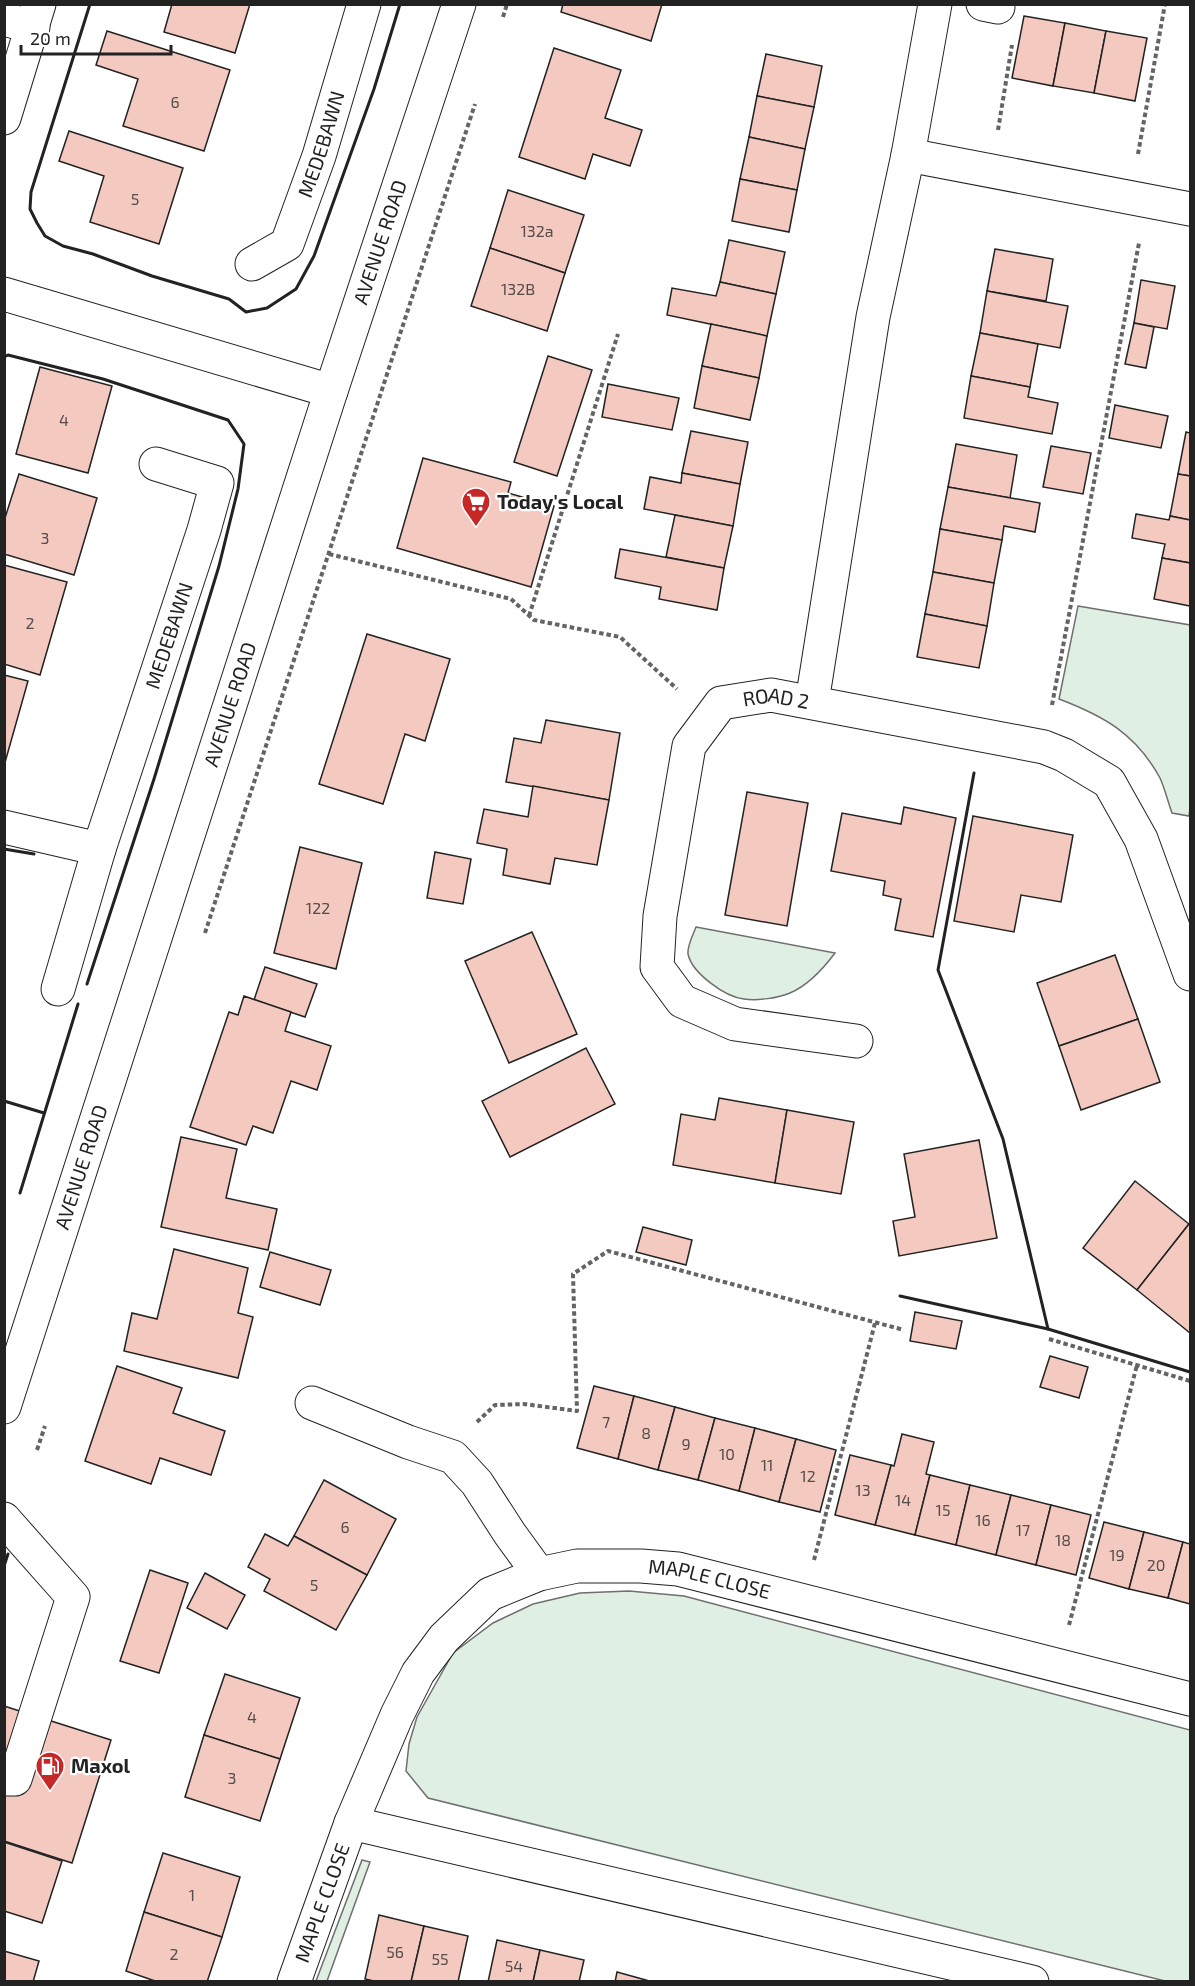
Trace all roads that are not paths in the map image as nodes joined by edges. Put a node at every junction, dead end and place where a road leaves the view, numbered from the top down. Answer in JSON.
{"nodes":[{"id":1,"x":364,"y":4,"type":"edge"},
{"id":2,"x":459,"y":4,"type":"edge"},
{"id":3,"x":935,"y":4,"type":"edge"},
{"id":4,"x":26,"y":17,"type":"edge"},
{"id":5,"x":4,"y":118,"type":"edge"},
{"id":6,"x":908,"y":155,"type":"junction"},
{"id":7,"x":1191,"y":208,"type":"edge"},
{"id":8,"x":252,"y":264,"type":"dead end"},
{"id":9,"x":4,"y":294,"type":"edge"},
{"id":10,"x":331,"y":390,"type":"junction"},
{"id":11,"x":156,"y":464,"type":"dead end"},
{"id":12,"x":812,"y":702,"type":"junction"},
{"id":13,"x":4,"y":827,"type":"edge"},
{"id":14,"x":99,"y":849,"type":"junction"},
{"id":15,"x":1191,"y":974,"type":"edge"},
{"id":16,"x":58,"y":989,"type":"dead end"},
{"id":17,"x":856,"y":1041,"type":"dead end"},
{"id":18,"x":312,"y":1403,"type":"dead end"},
{"id":19,"x":4,"y":1407,"type":"edge"},
{"id":20,"x":4,"y":1519,"type":"edge"},
{"id":21,"x":539,"y":1574,"type":"junction"},
{"id":22,"x":1191,"y":1700,"type":"edge"},
{"id":23,"x":4,"y":1779,"type":"edge"},
{"id":24,"x":351,"y":1823,"type":"junction"},
{"id":25,"x":294,"y":1982,"type":"edge"},
{"id":26,"x":1032,"y":1982,"type":"edge"}],
"edges":[{"from":1,"to":8,"type":"street","name":"MEDEBAWN"},
{"from":2,"to":10,"type":"street","name":"AVENUE ROAD"},
{"from":3,"to":6,"type":"street"},
{"from":4,"to":5,"type":"street"},
{"from":6,"to":7,"type":"street"},
{"from":6,"to":12,"type":"street"},
{"from":9,"to":10,"type":"street"},
{"from":10,"to":19,"type":"street","name":"AVENUE ROAD"},
{"from":11,"to":14,"type":"street","name":"MEDEBAWN"},
{"from":12,"to":15,"type":"street","name":"ROAD 2"},
{"from":12,"to":17,"type":"street","name":"ROAD 2"},
{"from":13,"to":14,"type":"street"},
{"from":14,"to":16,"type":"street","name":"MEDEBAWN"},
{"from":18,"to":21,"type":"street"},
{"from":20,"to":23,"type":"street"},
{"from":21,"to":22,"type":"street","name":"MAPLE CLOSE"},
{"from":21,"to":24,"type":"street","name":"MAPLE CLOSE"},
{"from":24,"to":25,"type":"street","name":"MAPLE CLOSE"},
{"from":24,"to":26,"type":"street","name":"MAPLE CLOSE"}]}
